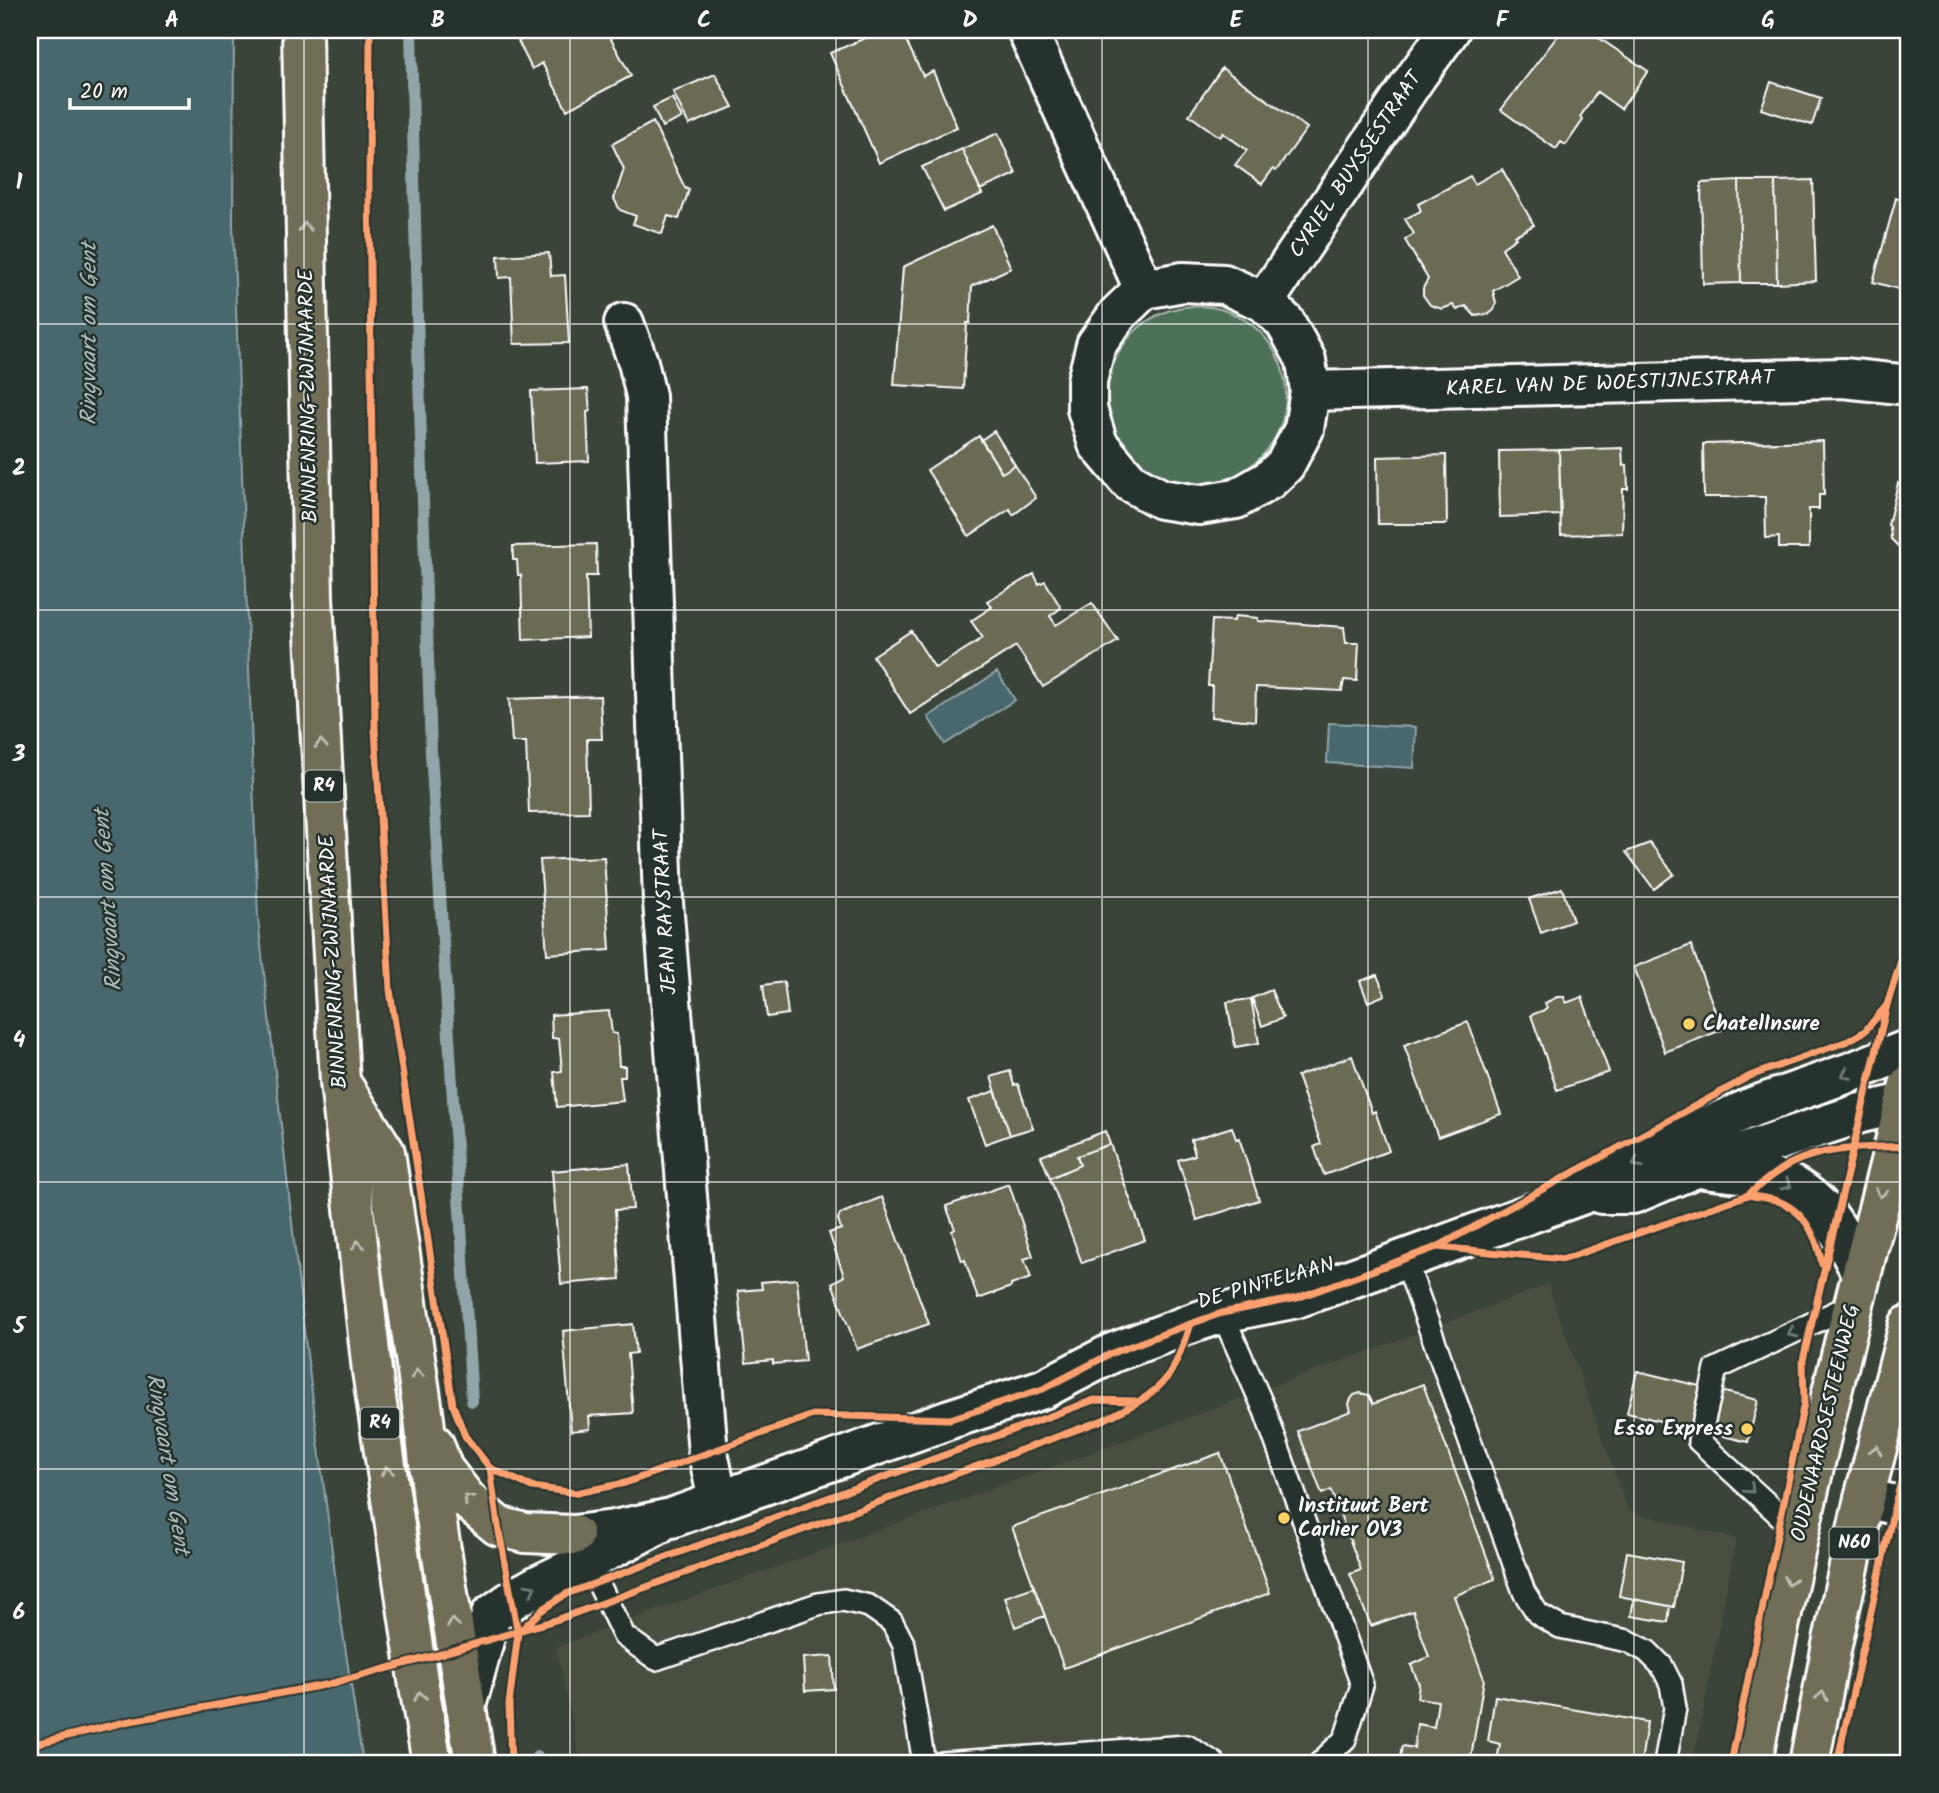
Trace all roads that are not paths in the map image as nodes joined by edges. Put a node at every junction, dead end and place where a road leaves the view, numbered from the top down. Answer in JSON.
{"nodes":[{"id":1,"x":302,"y":30,"type":"edge"},
{"id":2,"x":1027,"y":30,"type":"edge"},
{"id":3,"x":1450,"y":30,"type":"edge"},
{"id":4,"x":1144,"y":289,"type":"junction"},
{"id":5,"x":1264,"y":302,"type":"junction"},
{"id":6,"x":624,"y":323,"type":"dead end"},
{"id":7,"x":1909,"y":385,"type":"edge"},
{"id":8,"x":1311,"y":391,"type":"junction"},
{"id":9,"x":1909,"y":1049,"type":"edge"},
{"id":10,"x":340,"y":1082,"type":"junction"},
{"id":11,"x":1908,"y":1096,"type":"edge"},
{"id":12,"x":1696,"y":1168,"type":"junction"},
{"id":13,"x":1581,"y":1195,"type":"junction"},
{"id":14,"x":1405,"y":1259,"type":"junction"},
{"id":15,"x":1857,"y":1288,"type":"junction"},
{"id":16,"x":1222,"y":1313,"type":"junction"},
{"id":17,"x":1909,"y":1325,"type":"edge"},
{"id":18,"x":424,"y":1419,"type":"junction"},
{"id":19,"x":1864,"y":1498,"type":"junction"},
{"id":20,"x":718,"y":1501,"type":"junction"},
{"id":21,"x":1909,"y":1508,"type":"edge"},
{"id":22,"x":1799,"y":1533,"type":"junction"},
{"id":23,"x":581,"y":1548,"type":"junction"},
{"id":24,"x":466,"y":1706,"type":"junction"},
{"id":25,"x":432,"y":1763,"type":"edge"},
{"id":26,"x":475,"y":1763,"type":"edge"},
{"id":27,"x":924,"y":1763,"type":"edge"},
{"id":28,"x":942,"y":1763,"type":"edge"},
{"id":29,"x":1214,"y":1763,"type":"edge"},
{"id":30,"x":1320,"y":1763,"type":"edge"},
{"id":31,"x":1665,"y":1763,"type":"edge"},
{"id":32,"x":1752,"y":1763,"type":"edge"},
{"id":33,"x":1809,"y":1763,"type":"edge"}],
"edges":[{"from":10,"to":1,"type":"highway","name":"BINNENRING-ZWIJNAARDE","number":"R4","one_way":true},
{"from":2,"to":4,"type":"street"},
{"from":3,"to":5,"type":"street","name":"CYRIEL BUYSSESTRAAT"},
{"from":4,"to":5,"type":"street"},
{"from":4,"to":8,"type":"street"},
{"from":5,"to":8,"type":"street"},
{"from":6,"to":20,"type":"street","name":"JEAN RAYSTRAAT"},
{"from":7,"to":8,"type":"street","name":"KAREL VAN DE WOESTIJNESTRAAT"},
{"from":9,"to":13,"type":"street","name":"DE PINTELAAN","one_way":true},
{"from":18,"to":10,"type":"highway","number":"R4","one_way":true},
{"from":25,"to":10,"type":"highway","name":"BINNENRING-ZWIJNAARDE","number":"R4","one_way":true},
{"from":11,"to":12,"type":"street","name":"DE PINTELAAN"},
{"from":11,"to":15,"type":"highway","name":"OUDENAARDSESTEENWEG","number":"N60","one_way":true},
{"from":12,"to":13,"type":"street","name":"DE PINTELAAN"},
{"from":12,"to":15,"type":"street","name":"DE PINTELAAN","one_way":true},
{"from":13,"to":14,"type":"street","name":"DE PINTELAAN"},
{"from":14,"to":16,"type":"street","name":"DE PINTELAAN"},
{"from":14,"to":31,"type":"lane"},
{"from":15,"to":22,"type":"highway","name":"OUDENAARDSESTEENWEG","number":"N60"},
{"from":15,"to":22,"type":"lane","one_way":true},
{"from":16,"to":20,"type":"street","name":"DE PINTELAAN"},
{"from":16,"to":30,"type":"lane"},
{"from":19,"to":17,"type":"highway","number":"N60","one_way":true},
{"from":23,"to":18,"type":"highway","one_way":true},
{"from":24,"to":18,"type":"highway","number":"R4","one_way":true},
{"from":19,"to":21,"type":"street"},
{"from":33,"to":19,"type":"highway","number":"N60","one_way":true},
{"from":20,"to":23,"type":"street","name":"DE PINTELAAN"},
{"from":22,"to":32,"type":"highway","name":"OUDENAARDSESTEENWEG","number":"N60","one_way":true},
{"from":24,"to":23,"type":"street","name":"DE PINTELAAN","one_way":true},
{"from":23,"to":27,"type":"lane"},
{"from":24,"to":26,"type":"highway","number":"R4"},
{"from":28,"to":29,"type":"lane"}]}
